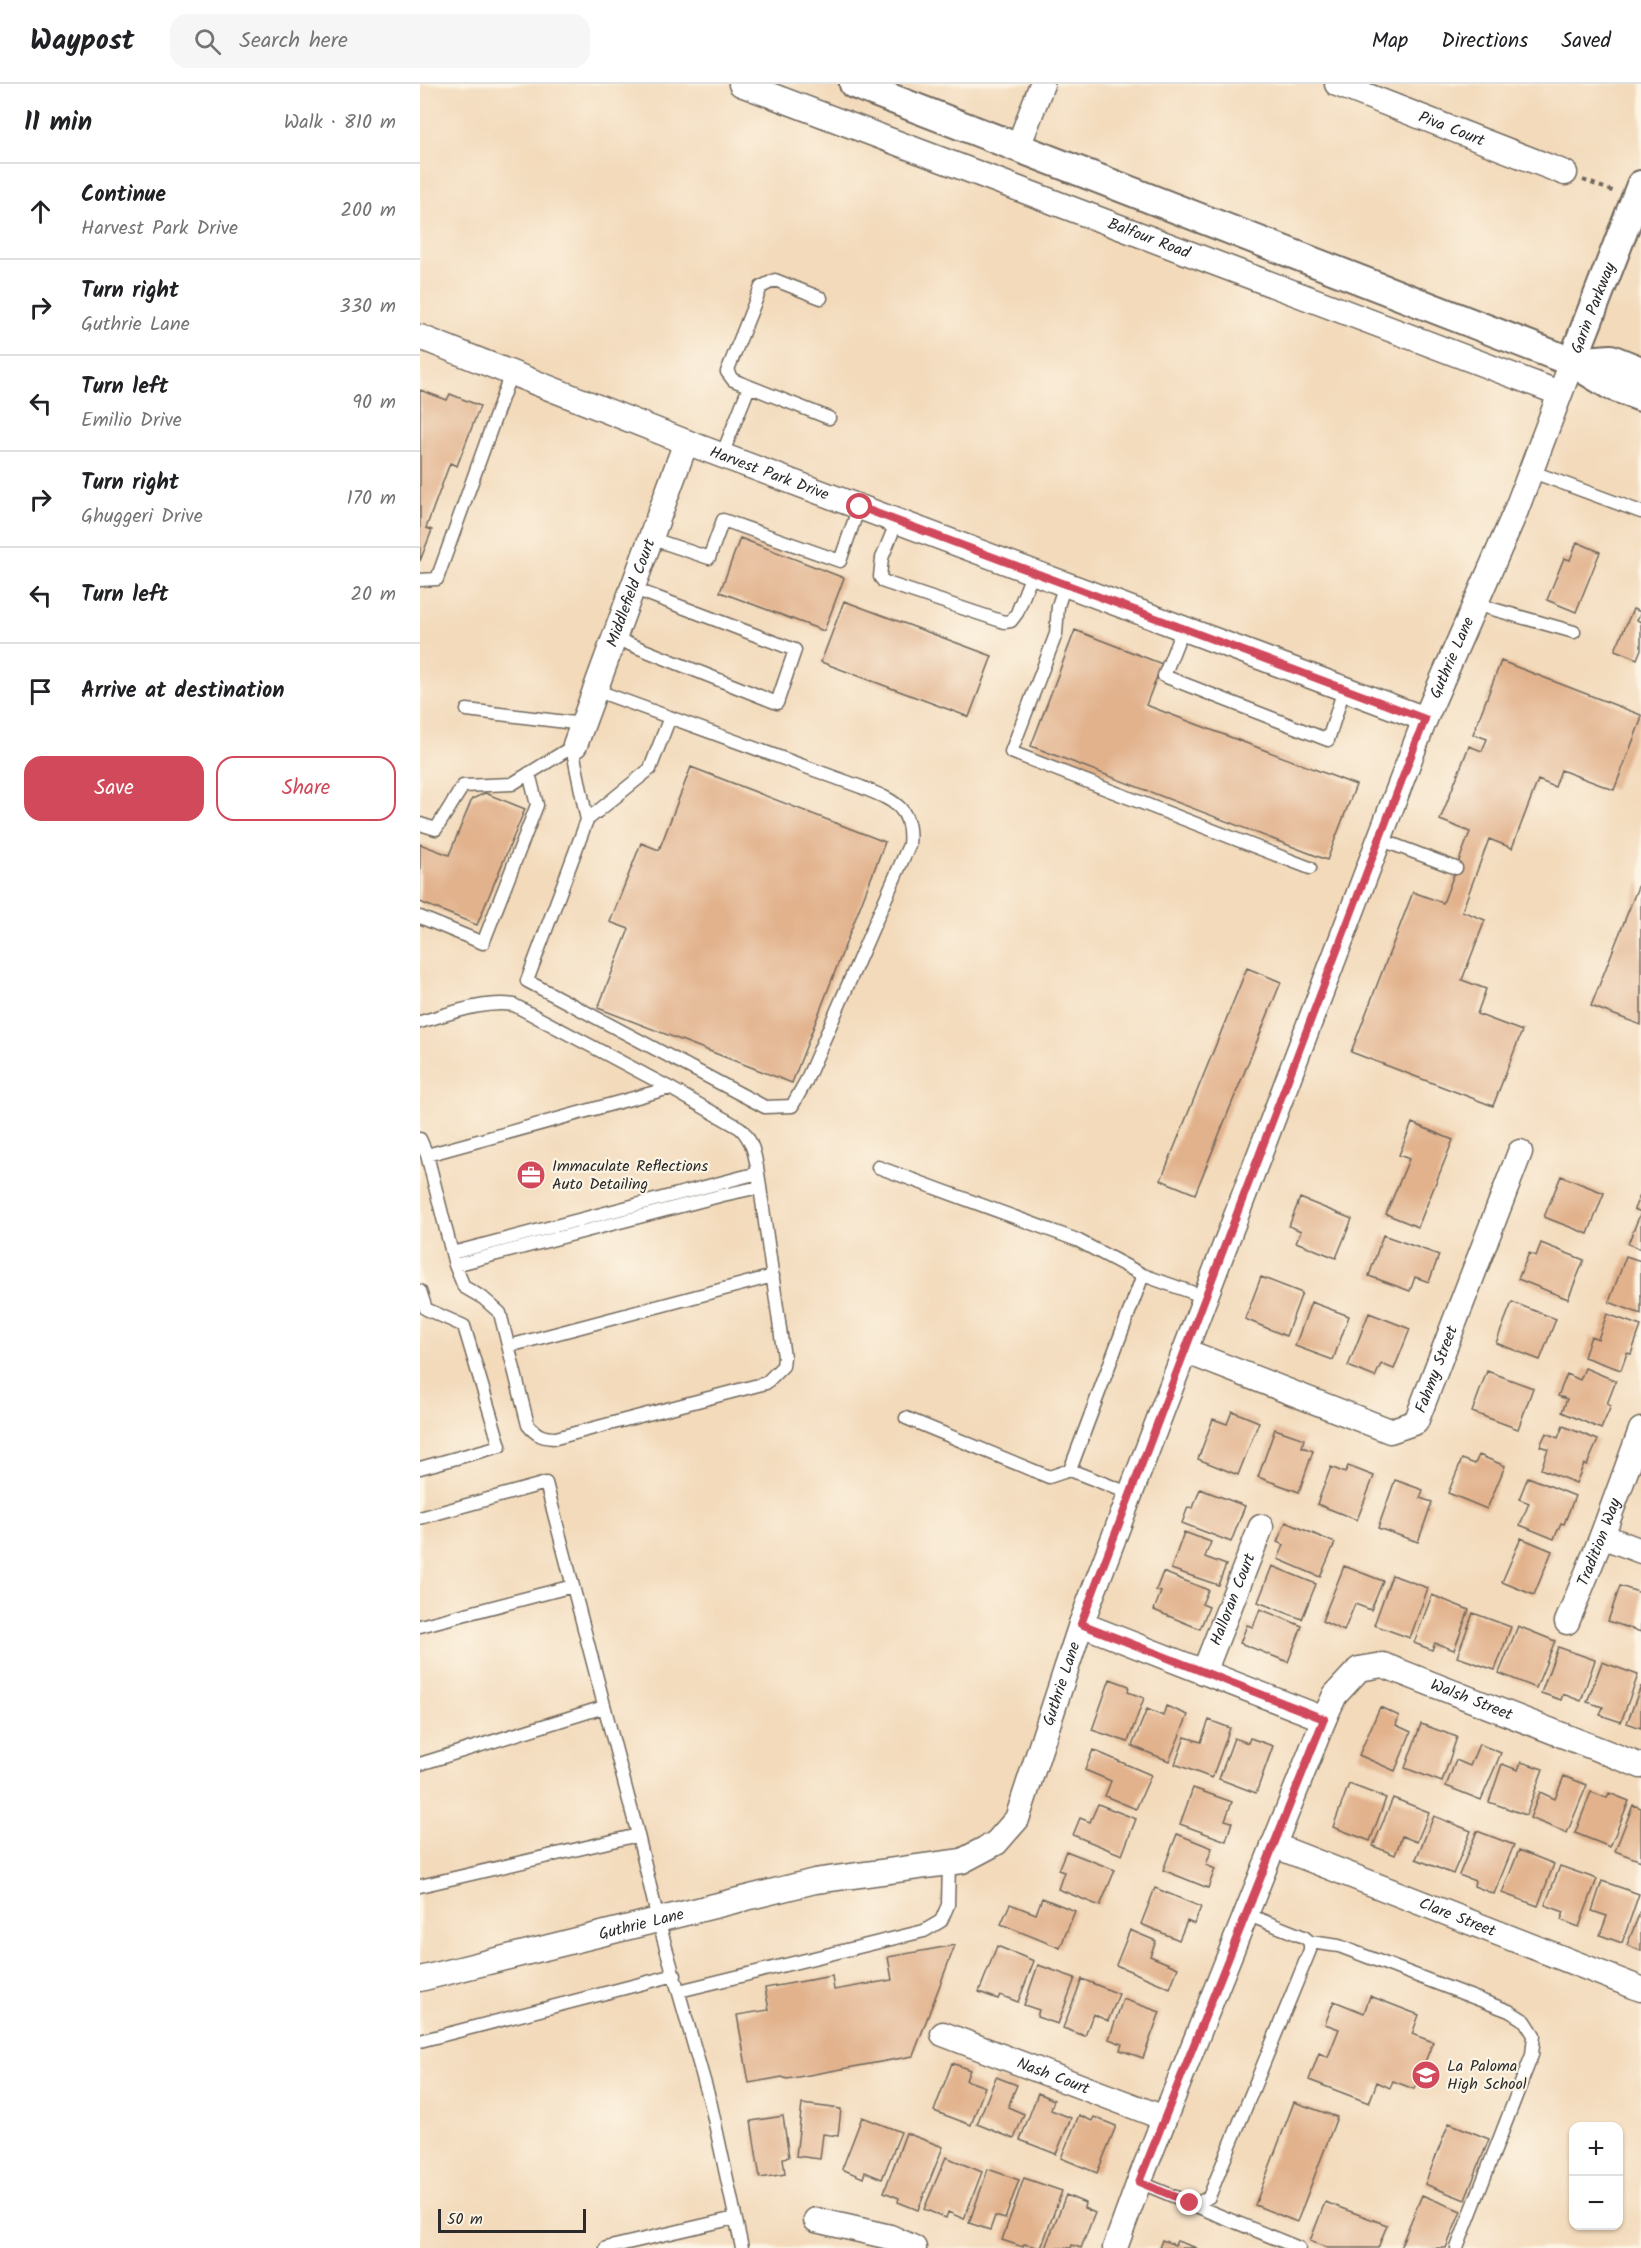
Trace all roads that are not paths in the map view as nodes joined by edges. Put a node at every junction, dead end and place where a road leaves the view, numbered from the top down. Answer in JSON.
{"nodes":[{"id":1,"x":741,"y":84,"type":"edge"},
{"id":2,"x":854,"y":84,"type":"edge"},
{"id":3,"x":1042,"y":84,"type":"edge"},
{"id":4,"x":1337,"y":84,"type":"edge"},
{"id":5,"x":1018,"y":147,"type":"junction"},
{"id":6,"x":1565,"y":173,"type":"road end"},
{"id":7,"x":1638,"y":192,"type":"edge"},
{"id":8,"x":821,"y":298,"type":"dead end"},
{"id":9,"x":420,"y":337,"type":"edge"},
{"id":10,"x":1572,"y":362,"type":"junction"},
{"id":11,"x":1641,"y":371,"type":"edge"},
{"id":12,"x":511,"y":373,"type":"junction"},
{"id":13,"x":749,"y":387,"type":"junction"},
{"id":14,"x":1559,"y":393,"type":"junction"},
{"id":15,"x":1641,"y":397,"type":"edge"},
{"id":16,"x":829,"y":418,"type":"dead end"},
{"id":17,"x":686,"y":442,"type":"junction"},
{"id":18,"x":723,"y":455,"type":"junction"},
{"id":19,"x":1530,"y":471,"type":"junction"},
{"id":20,"x":860,"y":507,"type":"junction"},
{"id":21,"x":1641,"y":512,"type":"edge"},
{"id":22,"x":897,"y":521,"type":"junction"},
{"id":23,"x":650,"y":538,"type":"junction"},
{"id":24,"x":1033,"y":572,"type":"junction"},
{"id":25,"x":420,"y":580,"type":"edge"},
{"id":26,"x":1065,"y":584,"type":"junction"},
{"id":27,"x":632,"y":588,"type":"junction"},
{"id":28,"x":1475,"y":604,"type":"junction"},
{"id":29,"x":1183,"y":628,"type":"junction"},
{"id":30,"x":1574,"y":632,"type":"dead end"},
{"id":31,"x":614,"y":638,"type":"junction"},
{"id":32,"x":1344,"y":689,"type":"junction"},
{"id":33,"x":595,"y":690,"type":"junction"},
{"id":34,"x":467,"y":710,"type":"dead end"},
{"id":35,"x":670,"y":717,"type":"junction"},
{"id":36,"x":1425,"y":719,"type":"junction"},
{"id":37,"x":576,"y":738,"type":"junction"},
{"id":38,"x":529,"y":773,"type":"junction"},
{"id":39,"x":587,"y":820,"type":"junction"},
{"id":40,"x":420,"y":824,"type":"edge"},
{"id":41,"x":1379,"y":839,"type":"junction"},
{"id":42,"x":1310,"y":868,"type":"dead end"},
{"id":43,"x":1456,"y":868,"type":"dead end"},
{"id":44,"x":420,"y":918,"type":"edge"},
{"id":45,"x":420,"y":1022,"type":"edge"},
{"id":46,"x":670,"y":1088,"type":"junction"},
{"id":47,"x":420,"y":1139,"type":"edge"},
{"id":48,"x":1520,"y":1152,"type":"dead end"},
{"id":49,"x":427,"y":1155,"type":"junction"},
{"id":50,"x":878,"y":1167,"type":"dead end"},
{"id":51,"x":758,"y":1173,"type":"junction"},
{"id":52,"x":760,"y":1187,"type":"junction"},
{"id":53,"x":454,"y":1259,"type":"junction"},
{"id":54,"x":1143,"y":1275,"type":"junction"},
{"id":55,"x":773,"y":1276,"type":"junction"},
{"id":56,"x":420,"y":1291,"type":"edge"},
{"id":57,"x":1205,"y":1296,"type":"junction"},
{"id":58,"x":509,"y":1346,"type":"junction"},
{"id":59,"x":1185,"y":1351,"type":"junction"},
{"id":60,"x":906,"y":1418,"type":"dead end"},
{"id":61,"x":1641,"y":1430,"type":"edge"},
{"id":62,"x":420,"y":1467,"type":"edge"},
{"id":63,"x":1070,"y":1470,"type":"junction"},
{"id":64,"x":1131,"y":1494,"type":"junction"},
{"id":65,"x":420,"y":1518,"type":"edge"},
{"id":66,"x":1261,"y":1527,"type":"dead end"},
{"id":67,"x":1602,"y":1536,"type":"junction"},
{"id":68,"x":1641,"y":1551,"type":"edge"},
{"id":69,"x":573,"y":1586,"type":"junction"},
{"id":70,"x":1567,"y":1622,"type":"dead end"},
{"id":71,"x":1081,"y":1624,"type":"junction"},
{"id":72,"x":420,"y":1626,"type":"edge"},
{"id":73,"x":1204,"y":1672,"type":"junction"},
{"id":74,"x":604,"y":1707,"type":"junction"},
{"id":75,"x":1324,"y":1719,"type":"junction"},
{"id":76,"x":420,"y":1764,"type":"edge"},
{"id":77,"x":1641,"y":1767,"type":"edge"},
{"id":78,"x":638,"y":1835,"type":"junction"},
{"id":79,"x":1273,"y":1845,"type":"junction"},
{"id":80,"x":949,"y":1863,"type":"junction"},
{"id":81,"x":420,"y":1886,"type":"edge"},
{"id":82,"x":1246,"y":1914,"type":"junction"},
{"id":83,"x":658,"y":1920,"type":"junction"},
{"id":84,"x":1310,"y":1942,"type":"junction"},
{"id":85,"x":675,"y":1975,"type":"junction"},
{"id":86,"x":420,"y":1979,"type":"edge"},
{"id":87,"x":1641,"y":1989,"type":"edge"},
{"id":88,"x":679,"y":1991,"type":"junction"},
{"id":89,"x":943,"y":2034,"type":"dead end"},
{"id":90,"x":420,"y":2041,"type":"edge"},
{"id":91,"x":1164,"y":2118,"type":"junction"},
{"id":92,"x":1139,"y":2182,"type":"junction"},
{"id":93,"x":1190,"y":2203,"type":"junction"},
{"id":94,"x":735,"y":2218,"type":"junction"},
{"id":95,"x":816,"y":2220,"type":"dead end"},
{"id":96,"x":606,"y":2248,"type":"edge"},
{"id":97,"x":742,"y":2248,"type":"edge"},
{"id":98,"x":914,"y":2248,"type":"edge"},
{"id":99,"x":1115,"y":2248,"type":"edge"},
{"id":100,"x":1299,"y":2248,"type":"edge"},
{"id":101,"x":1457,"y":2248,"type":"edge"}],
"edges":[{"from":1,"to":14,"type":"street","name":"Balfour Road"},
{"from":2,"to":5,"type":"street"},
{"from":3,"to":5,"type":"street"},
{"from":4,"to":6,"type":"street","name":"Piva Court"},
{"from":5,"to":10,"type":"street"},
{"from":7,"to":10,"type":"street","name":"Garin Parkway"},
{"from":8,"to":13,"type":"lane"},
{"from":9,"to":12,"type":"street","name":"Harvest Park Drive"},
{"from":10,"to":11,"type":"street"},
{"from":10,"to":14,"type":"street","name":"Guthrie Lane"},
{"from":10,"to":15,"type":"street"},
{"from":12,"to":17,"type":"street","name":"Harvest Park Drive"},
{"from":12,"to":25,"type":"lane"},
{"from":13,"to":16,"type":"lane"},
{"from":13,"to":18,"type":"lane"},
{"from":14,"to":19,"type":"street","name":"Guthrie Lane"},
{"from":17,"to":18,"type":"street","name":"Harvest Park Drive"},
{"from":17,"to":23,"type":"street","name":"Middlefield Court"},
{"from":18,"to":20,"type":"street","name":"Harvest Park Drive"},
{"from":19,"to":21,"type":"lane"},
{"from":19,"to":28,"type":"street","name":"Guthrie Lane"},
{"from":20,"to":22,"type":"street","name":"Harvest Park Drive"},
{"from":20,"to":23,"type":"lane"},
{"from":22,"to":24,"type":"street","name":"Harvest Park Drive"},
{"from":22,"to":24,"type":"lane"},
{"from":23,"to":27,"type":"street","name":"Middlefield Court"},
{"from":24,"to":26,"type":"street","name":"Harvest Park Drive"},
{"from":26,"to":29,"type":"street","name":"Harvest Park Drive"},
{"from":26,"to":42,"type":"lane"},
{"from":27,"to":31,"type":"street","name":"Middlefield Court"},
{"from":27,"to":31,"type":"lane"},
{"from":28,"to":30,"type":"lane"},
{"from":28,"to":36,"type":"street","name":"Guthrie Lane"},
{"from":29,"to":32,"type":"street","name":"Harvest Park Drive"},
{"from":29,"to":32,"type":"lane"},
{"from":31,"to":33,"type":"street","name":"Middlefield Court"},
{"from":32,"to":36,"type":"street","name":"Harvest Park Drive"},
{"from":33,"to":35,"type":"lane"},
{"from":33,"to":37,"type":"street","name":"Middlefield Court"},
{"from":34,"to":37,"type":"lane"},
{"from":35,"to":39,"type":"lane"},
{"from":35,"to":39,"type":"lane"},
{"from":36,"to":41,"type":"street","name":"Guthrie Lane"},
{"from":37,"to":38,"type":"lane"},
{"from":37,"to":39,"type":"lane"},
{"from":38,"to":40,"type":"lane"},
{"from":38,"to":44,"type":"lane"},
{"from":41,"to":43,"type":"lane"},
{"from":41,"to":57,"type":"street","name":"Guthrie Lane"},
{"from":45,"to":46,"type":"lane"},
{"from":46,"to":49,"type":"lane"},
{"from":46,"to":51,"type":"lane"},
{"from":47,"to":49,"type":"lane"},
{"from":48,"to":59,"type":"street","name":"Fahmy Street"},
{"from":49,"to":53,"type":"lane"},
{"from":50,"to":54,"type":"lane"},
{"from":51,"to":52,"type":"lane"},
{"from":51,"to":53,"type":"lane"},
{"from":52,"to":53,"type":"lane"},
{"from":52,"to":55,"type":"lane"},
{"from":53,"to":58,"type":"lane"},
{"from":54,"to":57,"type":"lane"},
{"from":54,"to":63,"type":"lane"},
{"from":55,"to":58,"type":"lane"},
{"from":55,"to":58,"type":"lane"},
{"from":56,"to":62,"type":"lane"},
{"from":57,"to":59,"type":"street","name":"Guthrie Lane"},
{"from":59,"to":64,"type":"street","name":"Guthrie Lane"},
{"from":60,"to":63,"type":"lane"},
{"from":61,"to":67,"type":"street","name":"Tradition Way"},
{"from":63,"to":64,"type":"lane"},
{"from":64,"to":71,"type":"street","name":"Guthrie Lane"},
{"from":65,"to":69,"type":"lane"},
{"from":66,"to":73,"type":"street","name":"Halloran Court"},
{"from":67,"to":68,"type":"street"},
{"from":67,"to":70,"type":"street","name":"Tradition Way"},
{"from":69,"to":72,"type":"lane"},
{"from":69,"to":74,"type":"lane"},
{"from":71,"to":73,"type":"street"},
{"from":71,"to":80,"type":"street","name":"Guthrie Lane"},
{"from":73,"to":75,"type":"street"},
{"from":74,"to":76,"type":"lane"},
{"from":74,"to":78,"type":"lane"},
{"from":75,"to":77,"type":"street","name":"Walsh Street"},
{"from":75,"to":79,"type":"street","name":"Walsh Street"},
{"from":78,"to":81,"type":"lane"},
{"from":78,"to":83,"type":"lane"},
{"from":79,"to":82,"type":"street","name":"Walsh Street"},
{"from":79,"to":87,"type":"street","name":"Clare Street"},
{"from":80,"to":83,"type":"street","name":"Guthrie Lane"},
{"from":80,"to":88,"type":"lane"},
{"from":82,"to":84,"type":"lane"},
{"from":82,"to":91,"type":"street","name":"Walsh Street"},
{"from":83,"to":85,"type":"lane"},
{"from":83,"to":86,"type":"street","name":"Guthrie Lane"},
{"from":84,"to":93,"type":"lane"},
{"from":84,"to":101,"type":"lane"},
{"from":85,"to":88,"type":"lane"},
{"from":85,"to":90,"type":"lane"},
{"from":88,"to":94,"type":"lane"},
{"from":89,"to":91,"type":"street","name":"Nash Court"},
{"from":91,"to":92,"type":"street","name":"Walsh Street"},
{"from":92,"to":93,"type":"lane"},
{"from":92,"to":99,"type":"street","name":"Walsh Street"},
{"from":93,"to":100,"type":"lane"},
{"from":94,"to":96,"type":"lane"},
{"from":94,"to":97,"type":"lane"},
{"from":95,"to":98,"type":"street"}]}
